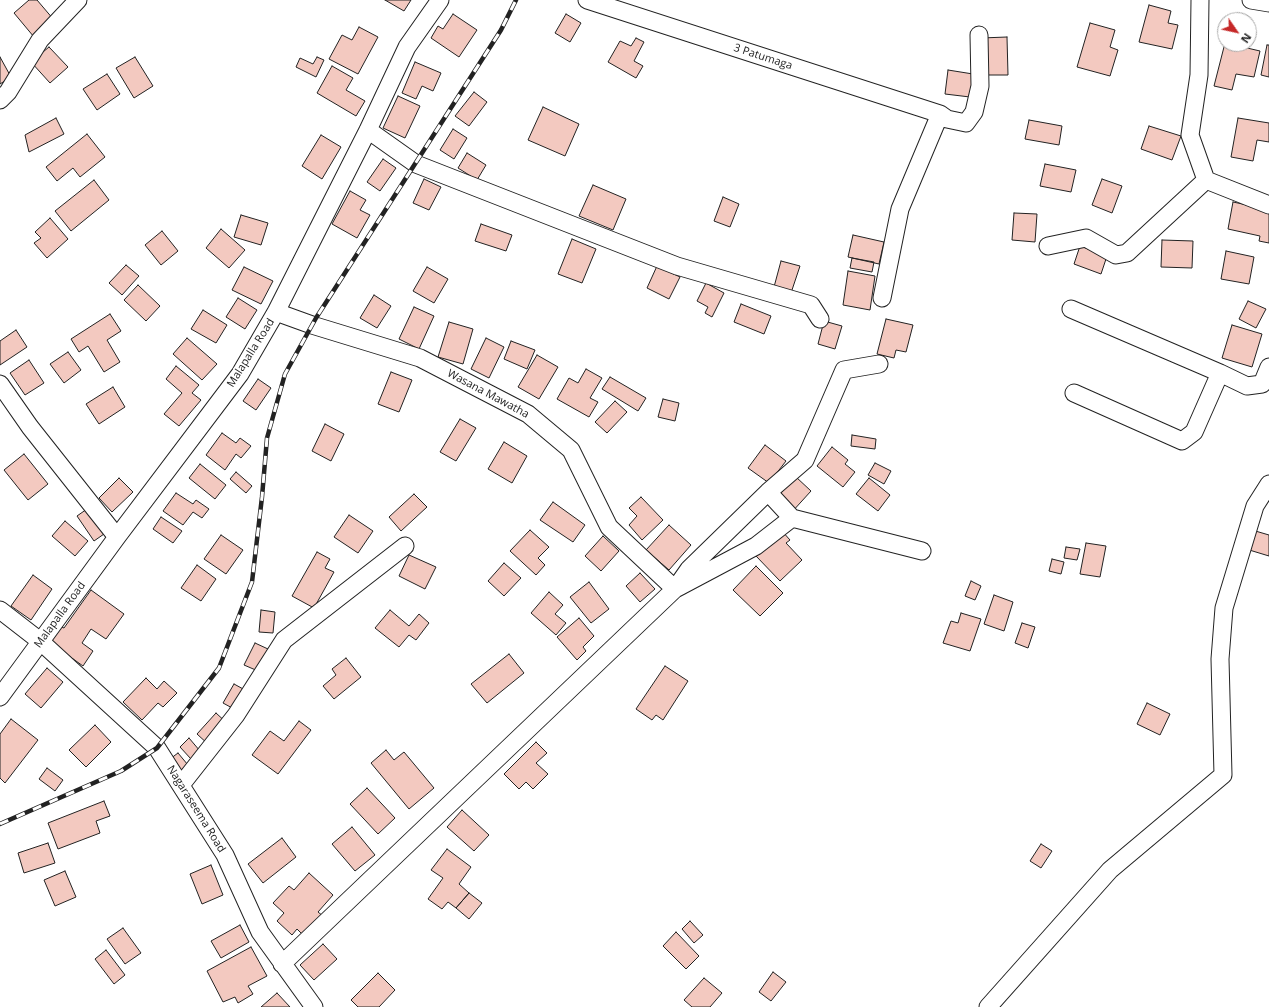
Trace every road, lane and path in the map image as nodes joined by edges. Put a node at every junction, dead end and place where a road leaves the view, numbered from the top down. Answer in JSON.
{"nodes":[{"id":1,"x":78,"y":0,"type":"edge"},
{"id":2,"x":440,"y":0,"type":"edge"},
{"id":3,"x":587,"y":0,"type":"edge"},
{"id":4,"x":1200,"y":0,"type":"edge"},
{"id":5,"x":1251,"y":0,"type":"edge"},
{"id":6,"x":1269,"y":3,"type":"edge"},
{"id":7,"x":979,"y":35,"type":"dead end"},
{"id":8,"x":0,"y":100,"type":"edge"},
{"id":9,"x":940,"y":114,"type":"junction"},
{"id":10,"x":368,"y":130,"type":"junction"},
{"id":11,"x":1206,"y":180,"type":"junction"},
{"id":12,"x":1269,"y":205,"type":"edge"},
{"id":13,"x":1048,"y":246,"type":"dead end"},
{"id":14,"x":882,"y":298,"type":"dead end"},
{"id":15,"x":1071,"y":309,"type":"dead end"},
{"id":16,"x":276,"y":312,"type":"junction"},
{"id":17,"x":820,"y":319,"type":"dead end"},
{"id":18,"x":879,"y":364,"type":"dead end"},
{"id":19,"x":1269,"y":367,"type":"edge"},
{"id":20,"x":1220,"y":373,"type":"junction"},
{"id":21,"x":0,"y":384,"type":"edge"},
{"id":22,"x":1074,"y":393,"type":"dead end"},
{"id":23,"x":1269,"y":484,"type":"edge"},
{"id":24,"x":768,"y":492,"type":"junction"},
{"id":25,"x":792,"y":518,"type":"junction"},
{"id":26,"x":117,"y":537,"type":"junction"},
{"id":27,"x":405,"y":546,"type":"dead end"},
{"id":28,"x":922,"y":551,"type":"dead end"},
{"id":29,"x":675,"y":589,"type":"junction"},
{"id":30,"x":0,"y":610,"type":"edge"},
{"id":31,"x":40,"y":641,"type":"junction"},
{"id":32,"x":0,"y":697,"type":"edge"},
{"id":33,"x":181,"y":785,"type":"junction"},
{"id":34,"x":282,"y":964,"type":"junction"},
{"id":35,"x":314,"y":1007,"type":"edge"},
{"id":36,"x":988,"y":1007,"type":"edge"}],
"edges":[{"from":1,"to":8,"type":"street"},
{"from":2,"to":10,"type":"street","name":"Malapalla Road"},
{"from":3,"to":9,"type":"street","name":"3 Patumaga"},
{"from":4,"to":11,"type":"street"},
{"from":5,"to":6,"type":"street"},
{"from":7,"to":9,"type":"street","name":"3 Patumaga"},
{"from":9,"to":14,"type":"street"},
{"from":10,"to":16,"type":"street","name":"Malapalla Road"},
{"from":10,"to":17,"type":"street"},
{"from":11,"to":12,"type":"street"},
{"from":11,"to":13,"type":"street"},
{"from":15,"to":20,"type":"street"},
{"from":16,"to":26,"type":"street","name":"Malapalla Road"},
{"from":16,"to":29,"type":"street","name":"Wasana Mawatha"},
{"from":18,"to":24,"type":"street"},
{"from":19,"to":20,"type":"street"},
{"from":20,"to":22,"type":"street"},
{"from":21,"to":26,"type":"street"},
{"from":23,"to":36,"type":"street"},
{"from":24,"to":25,"type":"street"},
{"from":24,"to":29,"type":"street"},
{"from":25,"to":28,"type":"street"},
{"from":25,"to":29,"type":"street"},
{"from":26,"to":31,"type":"street","name":"Malapalla Road"},
{"from":27,"to":33,"type":"street"},
{"from":29,"to":34,"type":"street"},
{"from":30,"to":31,"type":"street","name":"Nagaraseema Road"},
{"from":31,"to":32,"type":"street","name":"Malapalla Road"},
{"from":31,"to":33,"type":"street","name":"Nagaraseema Road"},
{"from":33,"to":34,"type":"street","name":"Nagaraseema Road"},
{"from":34,"to":35,"type":"street","name":"Nagaraseema Road"}]}
